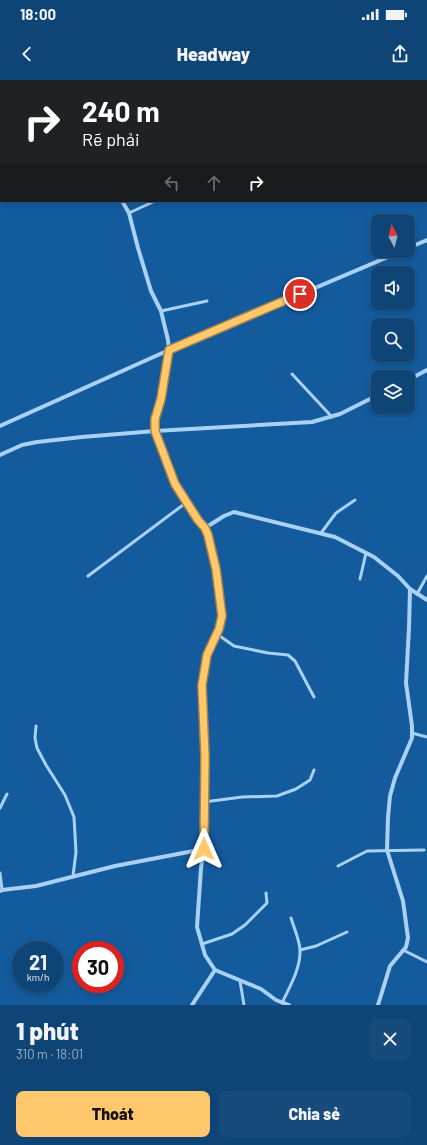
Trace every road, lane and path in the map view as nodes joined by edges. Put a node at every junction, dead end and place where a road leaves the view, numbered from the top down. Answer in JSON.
{"nodes":[{"id":1,"x":123,"y":202,"type":"edge"},
{"id":2,"x":153,"y":202,"type":"edge"},
{"id":3,"x":129,"y":213,"type":"junction"},
{"id":4,"x":427,"y":240,"type":"edge"},
{"id":5,"x":415,"y":245,"type":"edge"},
{"id":6,"x":386,"y":258,"type":"edge"},
{"id":7,"x":207,"y":302,"type":"dead end"},
{"id":8,"x":161,"y":311,"type":"junction"},
{"id":9,"x":169,"y":350,"type":"junction"},
{"id":10,"x":427,"y":370,"type":"edge"},
{"id":11,"x":292,"y":374,"type":"dead end"},
{"id":12,"x":415,"y":376,"type":"edge"},
{"id":13,"x":371,"y":398,"type":"edge"},
{"id":14,"x":332,"y":417,"type":"junction"},
{"id":15,"x":0,"y":426,"type":"edge"},
{"id":16,"x":155,"y":431,"type":"junction"},
{"id":17,"x":0,"y":455,"type":"edge"},
{"id":18,"x":355,"y":500,"type":"dead end"},
{"id":19,"x":187,"y":502,"type":"junction"},
{"id":20,"x":205,"y":528,"type":"junction"},
{"id":21,"x":321,"y":533,"type":"junction"},
{"id":22,"x":366,"y":553,"type":"junction"},
{"id":23,"x":88,"y":576,"type":"dead end"},
{"id":24,"x":427,"y":576,"type":"edge"},
{"id":25,"x":360,"y":579,"type":"dead end"},
{"id":26,"x":410,"y":589,"type":"junction"},
{"id":27,"x":418,"y":594,"type":"junction"},
{"id":28,"x":427,"y":600,"type":"edge"},
{"id":29,"x":217,"y":634,"type":"junction"},
{"id":30,"x":314,"y":697,"type":"dead end"},
{"id":31,"x":36,"y":726,"type":"dead end"},
{"id":32,"x":412,"y":733,"type":"junction"},
{"id":33,"x":427,"y":737,"type":"edge"},
{"id":34,"x":314,"y":770,"type":"dead end"},
{"id":35,"x":7,"y":794,"type":"dead end"},
{"id":36,"x":204,"y":802,"type":"junction"},
{"id":37,"x":0,"y":808,"type":"edge"},
{"id":38,"x":204,"y":849,"type":"junction"},
{"id":39,"x":387,"y":850,"type":"junction"},
{"id":40,"x":424,"y":850,"type":"dead end"},
{"id":41,"x":338,"y":866,"type":"dead end"},
{"id":42,"x":0,"y":872,"type":"edge"},
{"id":43,"x":73,"y":876,"type":"junction"},
{"id":44,"x":1,"y":890,"type":"edge"},
{"id":45,"x":266,"y":893,"type":"dead end"},
{"id":46,"x":291,"y":918,"type":"dead end"},
{"id":47,"x":347,"y":932,"type":"dead end"},
{"id":48,"x":202,"y":944,"type":"junction"},
{"id":49,"x":300,"y":950,"type":"junction"},
{"id":50,"x":403,"y":950,"type":"junction"},
{"id":51,"x":427,"y":962,"type":"edge"},
{"id":52,"x":215,"y":970,"type":"junction"},
{"id":53,"x":240,"y":981,"type":"junction"},
{"id":54,"x":282,"y":1003,"type":"junction"},
{"id":55,"x":192,"y":1005,"type":"edge"},
{"id":56,"x":244,"y":1005,"type":"edge"},
{"id":57,"x":289,"y":1005,"type":"edge"},
{"id":58,"x":378,"y":1005,"type":"edge"}],
"edges":[{"from":1,"to":3,"type":"street"},
{"from":2,"to":3,"type":"lane"},
{"from":3,"to":8,"type":"street"},
{"from":4,"to":5,"type":"street"},
{"from":6,"to":9,"type":"street"},
{"from":7,"to":8,"type":"lane"},
{"from":8,"to":9,"type":"street"},
{"from":9,"to":15,"type":"street"},
{"from":9,"to":16,"type":"street"},
{"from":10,"to":12,"type":"street"},
{"from":11,"to":14,"type":"lane"},
{"from":13,"to":14,"type":"street"},
{"from":14,"to":16,"type":"street"},
{"from":16,"to":17,"type":"street"},
{"from":16,"to":19,"type":"street"},
{"from":18,"to":21,"type":"lane"},
{"from":19,"to":20,"type":"street"},
{"from":19,"to":23,"type":"lane"},
{"from":20,"to":21,"type":"street"},
{"from":20,"to":29,"type":"street"},
{"from":21,"to":22,"type":"street"},
{"from":22,"to":25,"type":"lane"},
{"from":22,"to":26,"type":"street"},
{"from":24,"to":27,"type":"lane"},
{"from":26,"to":27,"type":"street"},
{"from":26,"to":32,"type":"street"},
{"from":27,"to":28,"type":"street"},
{"from":29,"to":30,"type":"lane"},
{"from":29,"to":36,"type":"street"},
{"from":31,"to":43,"type":"lane"},
{"from":32,"to":33,"type":"lane"},
{"from":32,"to":39,"type":"street"},
{"from":34,"to":36,"type":"lane"},
{"from":35,"to":37,"type":"lane"},
{"from":36,"to":38,"type":"street"},
{"from":38,"to":43,"type":"street"},
{"from":38,"to":48,"type":"street"},
{"from":39,"to":40,"type":"lane"},
{"from":39,"to":41,"type":"lane"},
{"from":39,"to":50,"type":"street"},
{"from":42,"to":44,"type":"lane"},
{"from":43,"to":44,"type":"street"},
{"from":45,"to":48,"type":"lane"},
{"from":46,"to":49,"type":"lane"},
{"from":47,"to":49,"type":"lane"},
{"from":48,"to":52,"type":"street"},
{"from":49,"to":54,"type":"lane"},
{"from":50,"to":51,"type":"lane"},
{"from":50,"to":58,"type":"street"},
{"from":52,"to":53,"type":"street"},
{"from":52,"to":55,"type":"street"},
{"from":53,"to":54,"type":"street"},
{"from":53,"to":56,"type":"lane"},
{"from":54,"to":57,"type":"street"}]}
